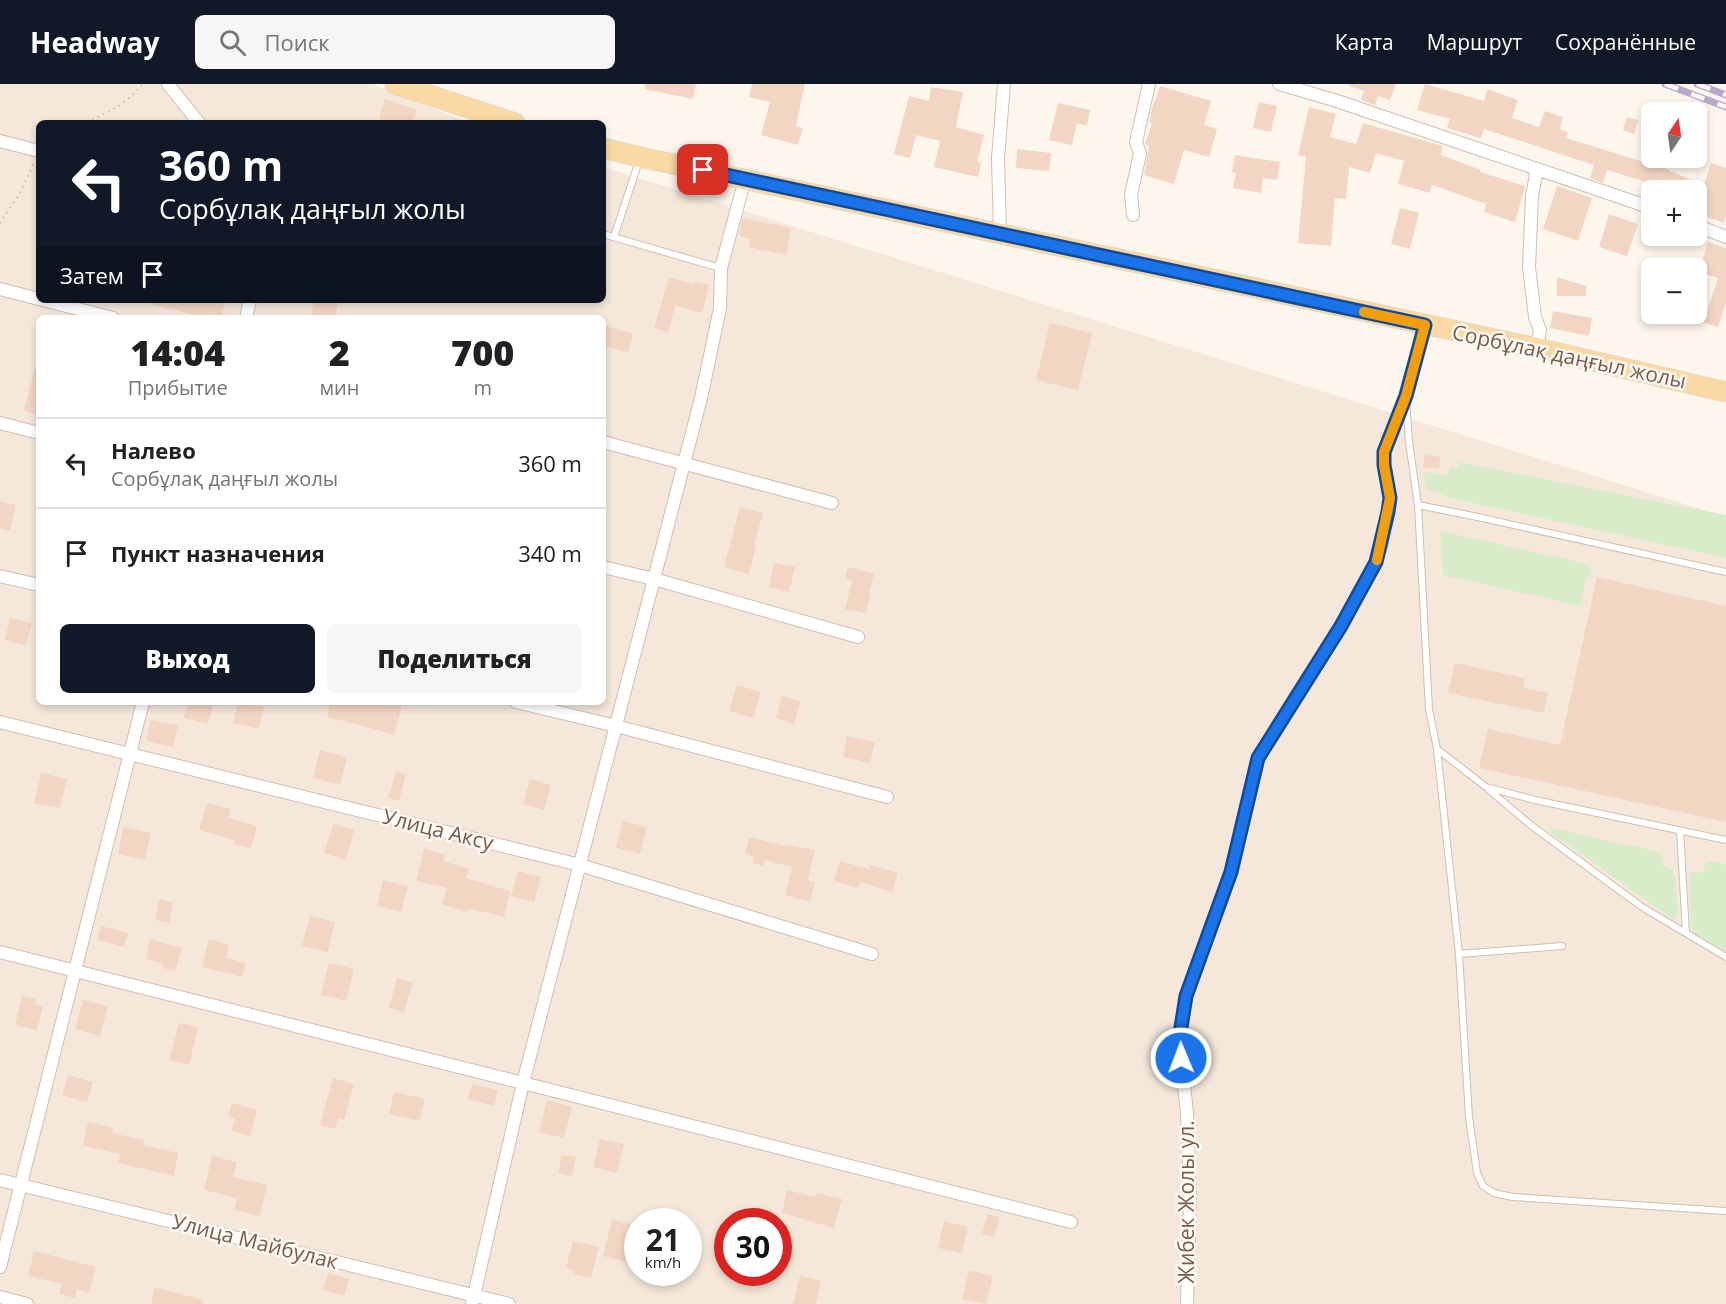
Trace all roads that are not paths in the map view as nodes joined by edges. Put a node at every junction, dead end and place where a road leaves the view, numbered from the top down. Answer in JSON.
{"nodes":[{"id":1,"x":168,"y":84,"type":"edge"},
{"id":2,"x":395,"y":84,"type":"edge"},
{"id":3,"x":1004,"y":84,"type":"edge"},
{"id":4,"x":1149,"y":84,"type":"edge"},
{"id":5,"x":1279,"y":84,"type":"edge"},
{"id":6,"x":197,"y":120,"type":"edge"},
{"id":7,"x":503,"y":120,"type":"edge"},
{"id":8,"x":0,"y":141,"type":"edge"},
{"id":9,"x":606,"y":148,"type":"edge"},
{"id":10,"x":36,"y":154,"type":"edge"},
{"id":11,"x":640,"y":157,"type":"junction"},
{"id":12,"x":1537,"y":169,"type":"junction"},
{"id":13,"x":745,"y":178,"type":"junction"},
{"id":14,"x":1641,"y":204,"type":"edge"},
{"id":15,"x":1133,"y":215,"type":"dead end"},
{"id":16,"x":1707,"y":229,"type":"edge"},
{"id":17,"x":1000,"y":233,"type":"junction"},
{"id":18,"x":606,"y":235,"type":"edge"},
{"id":19,"x":614,"y":237,"type":"junction"},
{"id":20,"x":1726,"y":237,"type":"edge"},
{"id":21,"x":722,"y":268,"type":"junction"},
{"id":22,"x":0,"y":289,"type":"edge"},
{"id":23,"x":36,"y":298,"type":"edge"},
{"id":24,"x":56,"y":303,"type":"edge"},
{"id":25,"x":102,"y":315,"type":"edge"},
{"id":26,"x":1425,"y":325,"type":"junction"},
{"id":27,"x":1537,"y":348,"type":"junction"},
{"id":28,"x":1726,"y":392,"type":"edge"},
{"id":29,"x":1406,"y":396,"type":"junction"},
{"id":30,"x":0,"y":423,"type":"edge"},
{"id":31,"x":36,"y":432,"type":"edge"},
{"id":32,"x":606,"y":443,"type":"edge"},
{"id":33,"x":684,"y":462,"type":"junction"},
{"id":34,"x":832,"y":503,"type":"dead end"},
{"id":35,"x":1418,"y":505,"type":"junction"},
{"id":36,"x":606,"y":568,"type":"edge"},
{"id":37,"x":1726,"y":572,"type":"edge"},
{"id":38,"x":0,"y":576,"type":"edge"},
{"id":39,"x":654,"y":579,"type":"junction"},
{"id":40,"x":36,"y":584,"type":"edge"},
{"id":41,"x":858,"y":637,"type":"dead end"},
{"id":42,"x":142,"y":705,"type":"edge"},
{"id":43,"x":528,"y":705,"type":"edge"},
{"id":44,"x":0,"y":722,"type":"edge"},
{"id":45,"x":616,"y":726,"type":"junction"},
{"id":46,"x":1437,"y":749,"type":"junction"},
{"id":47,"x":131,"y":754,"type":"junction"},
{"id":48,"x":1486,"y":787,"type":"junction"},
{"id":49,"x":887,"y":797,"type":"dead end"},
{"id":50,"x":1680,"y":830,"type":"junction"},
{"id":51,"x":1726,"y":840,"type":"edge"},
{"id":52,"x":579,"y":865,"type":"junction"},
{"id":53,"x":1686,"y":933,"type":"junction"},
{"id":54,"x":1562,"y":946,"type":"dead end"},
{"id":55,"x":0,"y":952,"type":"edge"},
{"id":56,"x":872,"y":954,"type":"dead end"},
{"id":57,"x":1459,"y":954,"type":"junction"},
{"id":58,"x":1726,"y":957,"type":"edge"},
{"id":59,"x":75,"y":971,"type":"junction"},
{"id":60,"x":523,"y":1083,"type":"junction"},
{"id":61,"x":0,"y":1180,"type":"edge"},
{"id":62,"x":21,"y":1186,"type":"junction"},
{"id":63,"x":1726,"y":1211,"type":"edge"},
{"id":64,"x":1071,"y":1222,"type":"dead end"},
{"id":65,"x":0,"y":1267,"type":"edge"},
{"id":66,"x":0,"y":1297,"type":"edge"},
{"id":67,"x":473,"y":1300,"type":"edge"},
{"id":68,"x":27,"y":1304,"type":"edge"},
{"id":69,"x":509,"y":1304,"type":"edge"},
{"id":70,"x":1187,"y":1304,"type":"edge"}],
"edges":[{"from":1,"to":6,"type":"street"},
{"from":2,"to":7,"type":"main road"},
{"from":3,"to":17,"type":"street"},
{"from":4,"to":15,"type":"street"},
{"from":5,"to":12,"type":"street"},
{"from":8,"to":10,"type":"street"},
{"from":9,"to":11,"type":"main road","name":"Сорбұлақ даңғыл жолы"},
{"from":11,"to":13,"type":"main road","name":"Сорбұлақ даңғыл жолы"},
{"from":11,"to":19,"type":"lane"},
{"from":12,"to":14,"type":"street"},
{"from":12,"to":27,"type":"street"},
{"from":13,"to":17,"type":"main road","name":"Сорбұлақ даңғыл жолы"},
{"from":13,"to":21,"type":"street"},
{"from":16,"to":20,"type":"street"},
{"from":17,"to":26,"type":"main road","name":"Сорбұлақ даңғыл жолы"},
{"from":18,"to":19,"type":"lane"},
{"from":19,"to":21,"type":"lane"},
{"from":21,"to":33,"type":"street"},
{"from":22,"to":23,"type":"street"},
{"from":24,"to":25,"type":"street"},
{"from":26,"to":27,"type":"main road","name":"Сорбұлақ даңғыл жолы"},
{"from":26,"to":29,"type":"street","name":"Жибек Жолы ул."},
{"from":27,"to":28,"type":"main road","name":"Сорбұлақ даңғыл жолы"},
{"from":29,"to":35,"type":"lane"},
{"from":29,"to":70,"type":"street","name":"Жибек Жолы ул."},
{"from":30,"to":31,"type":"street"},
{"from":32,"to":33,"type":"street"},
{"from":33,"to":34,"type":"street"},
{"from":33,"to":39,"type":"street"},
{"from":35,"to":37,"type":"lane"},
{"from":35,"to":46,"type":"lane"},
{"from":36,"to":39,"type":"street"},
{"from":38,"to":40,"type":"street"},
{"from":39,"to":41,"type":"street"},
{"from":39,"to":45,"type":"street"},
{"from":42,"to":47,"type":"street"},
{"from":43,"to":45,"type":"street"},
{"from":44,"to":47,"type":"street","name":"Улица Аксу"},
{"from":45,"to":49,"type":"street"},
{"from":45,"to":52,"type":"street"},
{"from":46,"to":48,"type":"lane"},
{"from":46,"to":57,"type":"lane"},
{"from":47,"to":52,"type":"street","name":"Улица Аксу"},
{"from":47,"to":59,"type":"street"},
{"from":48,"to":50,"type":"lane"},
{"from":48,"to":53,"type":"lane"},
{"from":50,"to":51,"type":"lane"},
{"from":50,"to":53,"type":"lane"},
{"from":52,"to":56,"type":"street","name":"Улица Аксу"},
{"from":52,"to":60,"type":"street"},
{"from":53,"to":58,"type":"lane"},
{"from":54,"to":57,"type":"lane"},
{"from":55,"to":59,"type":"street"},
{"from":57,"to":63,"type":"lane"},
{"from":59,"to":60,"type":"street"},
{"from":59,"to":62,"type":"street"},
{"from":60,"to":64,"type":"street"},
{"from":60,"to":67,"type":"street"},
{"from":61,"to":62,"type":"street","name":"Улица Майбулак"},
{"from":62,"to":65,"type":"street"},
{"from":62,"to":67,"type":"street","name":"Улица Майбулак"},
{"from":66,"to":68,"type":"street"},
{"from":67,"to":69,"type":"street","name":"Улица Майбулак"}]}
